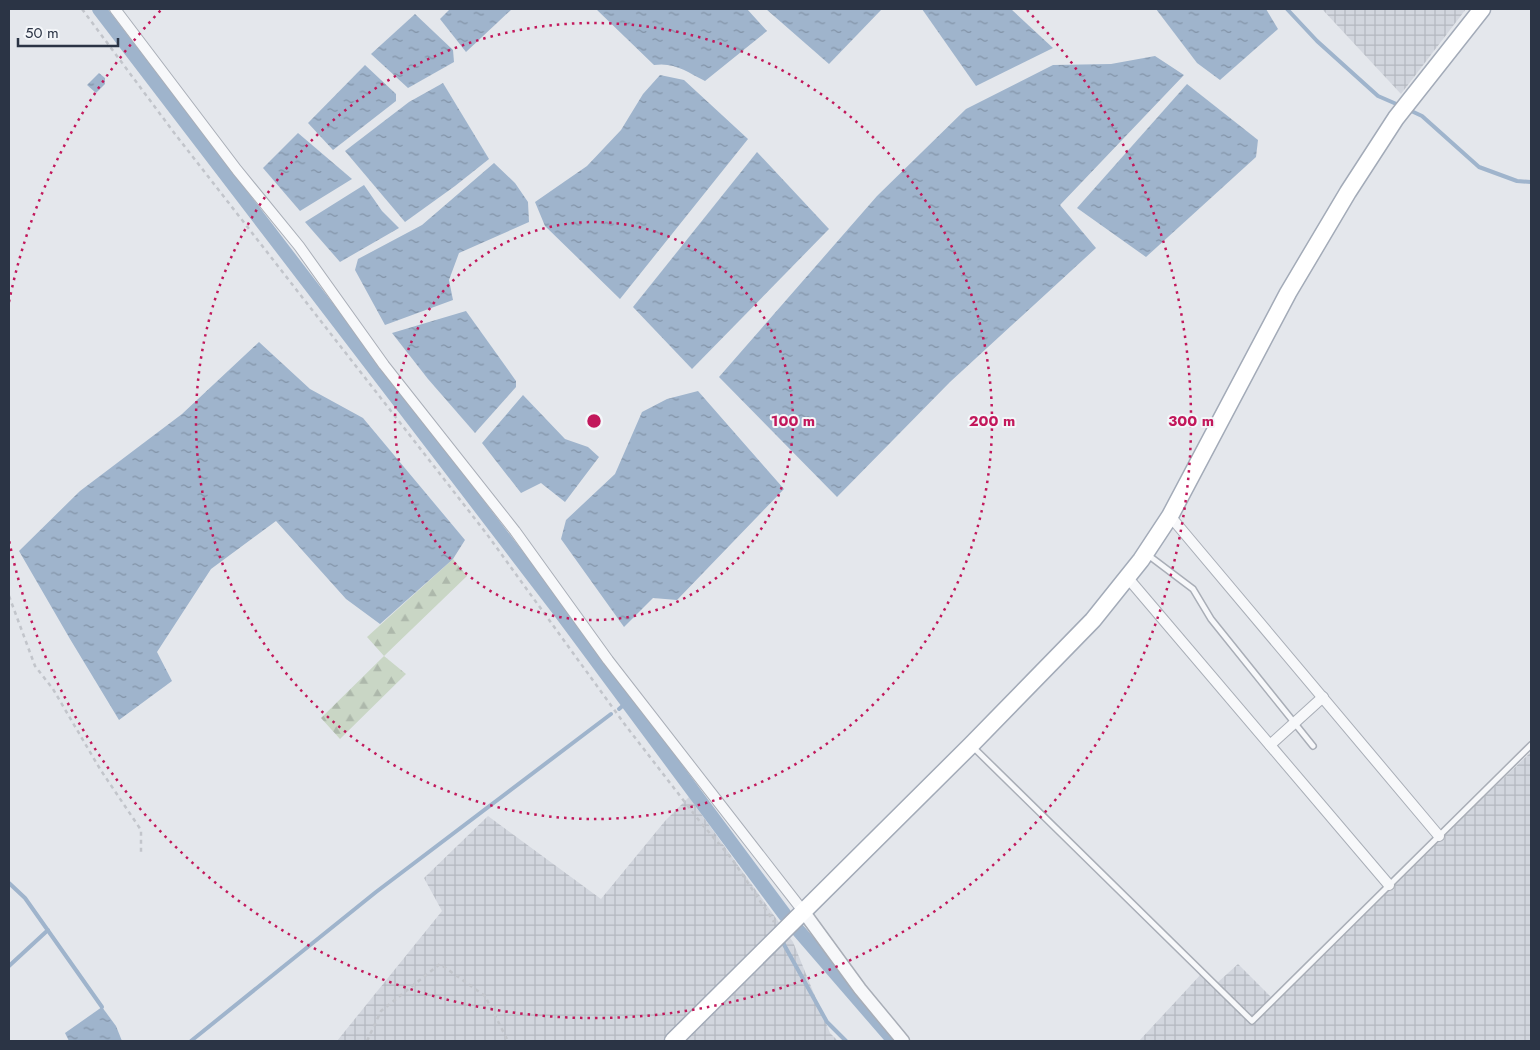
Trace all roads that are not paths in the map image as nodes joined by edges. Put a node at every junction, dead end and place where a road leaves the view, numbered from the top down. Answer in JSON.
{"nodes":[{"id":1,"x":115,"y":9,"type":"edge"},
{"id":2,"x":1482,"y":9,"type":"edge"},
{"id":3,"x":1170,"y":516,"type":"junction"},
{"id":4,"x":1146,"y":553,"type":"junction"},
{"id":5,"x":1127,"y":577,"type":"junction"},
{"id":6,"x":1323,"y":697,"type":"junction"},
{"id":7,"x":1294,"y":723,"type":"junction"},
{"id":8,"x":971,"y":744,"type":"junction"},
{"id":9,"x":1270,"y":745,"type":"junction"},
{"id":10,"x":1531,"y":745,"type":"edge"},
{"id":11,"x":1313,"y":746,"type":"dead end"},
{"id":12,"x":1439,"y":836,"type":"junction"},
{"id":13,"x":1389,"y":886,"type":"junction"},
{"id":14,"x":790,"y":924,"type":"junction"},
{"id":15,"x":673,"y":1041,"type":"edge"},
{"id":16,"x":903,"y":1041,"type":"edge"}],
"edges":[{"from":1,"to":14,"type":"street"},
{"from":2,"to":3,"type":"main road"},
{"from":3,"to":4,"type":"main road"},
{"from":3,"to":6,"type":"street"},
{"from":4,"to":5,"type":"main road"},
{"from":4,"to":7,"type":"lane"},
{"from":5,"to":8,"type":"main road"},
{"from":5,"to":9,"type":"street"},
{"from":6,"to":7,"type":"street"},
{"from":6,"to":12,"type":"street"},
{"from":7,"to":9,"type":"street"},
{"from":7,"to":11,"type":"lane"},
{"from":8,"to":13,"type":"lane"},
{"from":8,"to":14,"type":"main road"},
{"from":9,"to":13,"type":"street"},
{"from":10,"to":12,"type":"lane"},
{"from":12,"to":13,"type":"lane"},
{"from":14,"to":15,"type":"main road"},
{"from":14,"to":16,"type":"street"}]}
